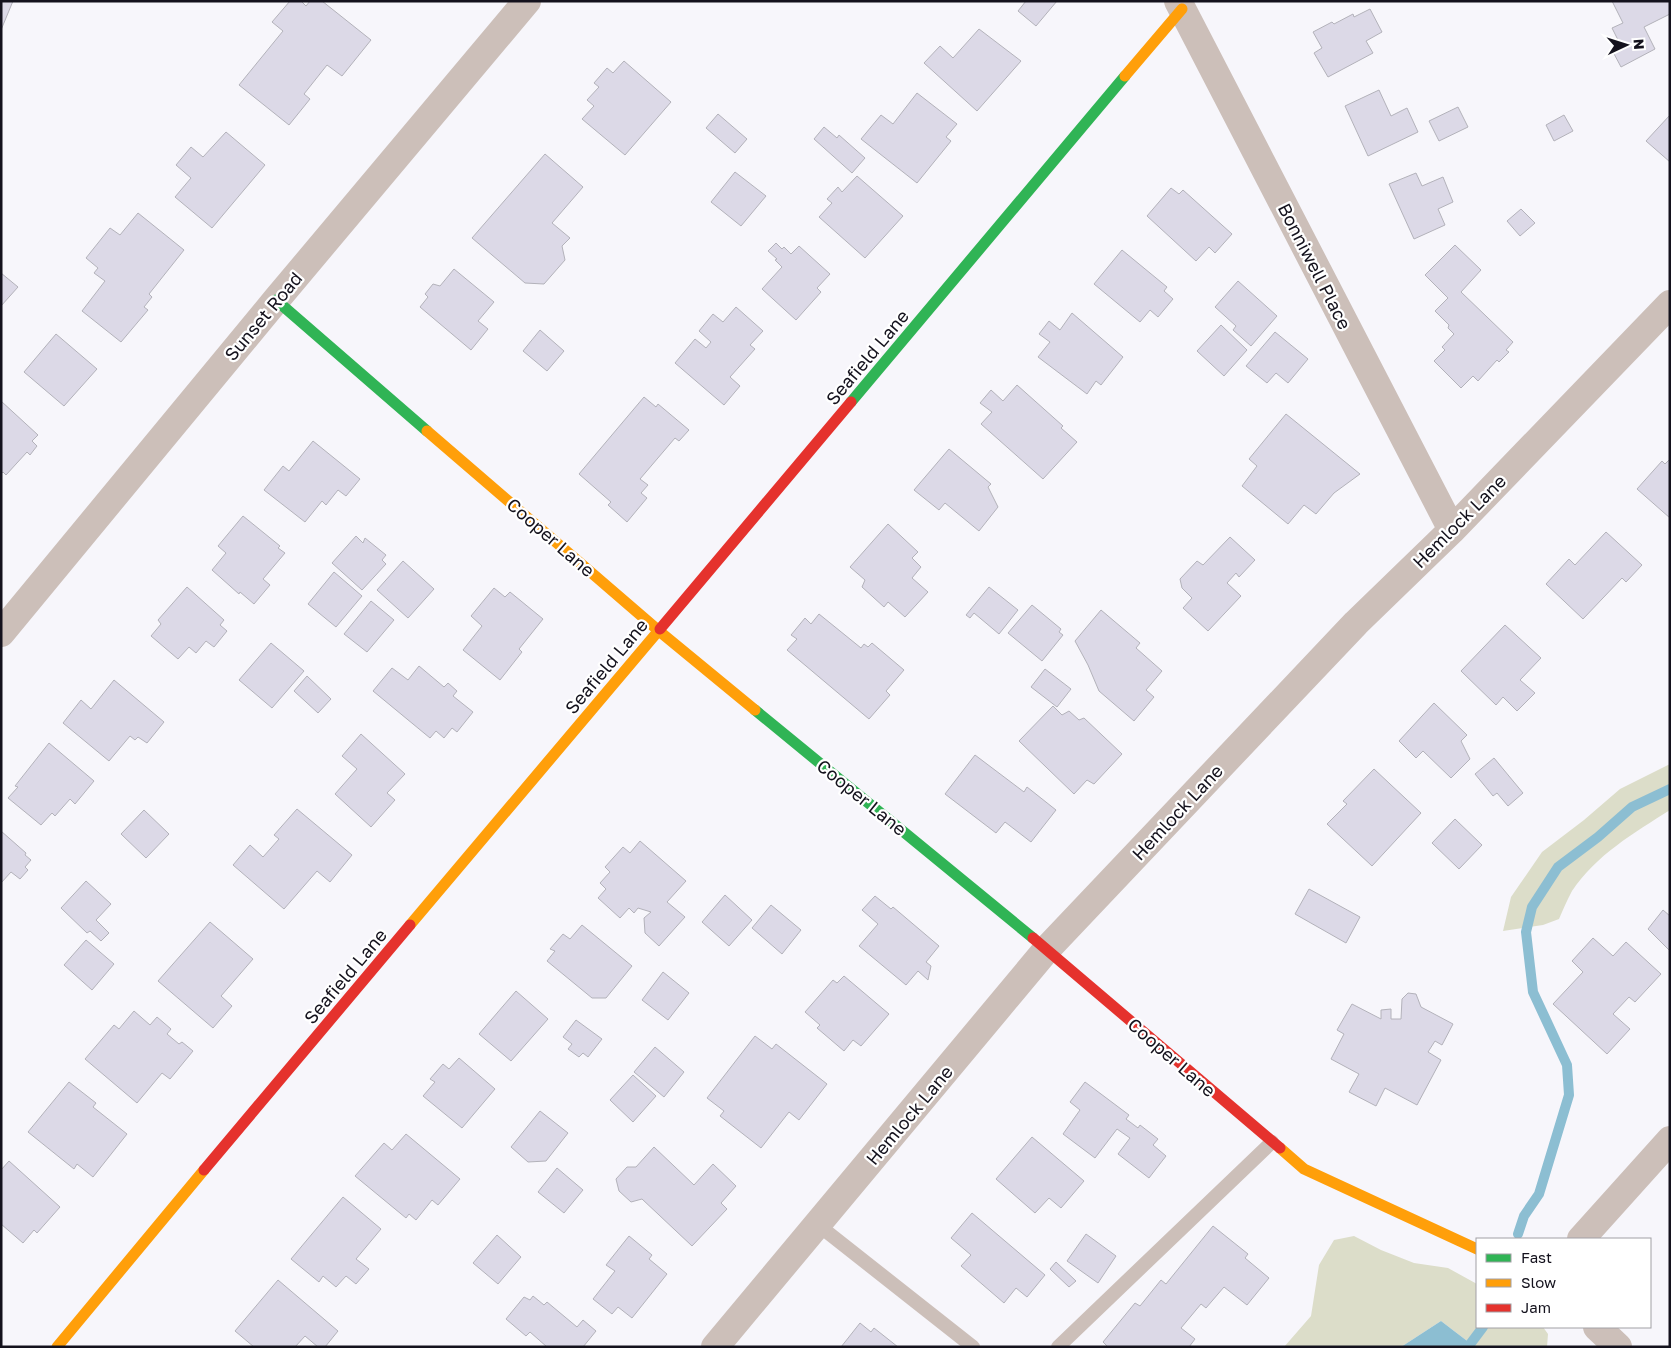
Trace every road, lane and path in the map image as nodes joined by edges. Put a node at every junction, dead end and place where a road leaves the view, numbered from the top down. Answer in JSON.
{"nodes":[{"id":1,"x":527,"y":1,"type":"edge"},
{"id":2,"x":1180,"y":5,"type":"edge"},
{"id":3,"x":276,"y":300,"type":"junction"},
{"id":4,"x":1670,"y":304,"type":"edge"},
{"id":5,"x":1452,"y":530,"type":"junction"},
{"id":6,"x":660,"y":631,"type":"junction"},
{"id":7,"x":1,"y":633,"type":"edge"},
{"id":8,"x":1047,"y":949,"type":"junction"},
{"id":9,"x":1670,"y":1140,"type":"edge"},
{"id":10,"x":1272,"y":1142,"type":"junction"},
{"id":11,"x":818,"y":1224,"type":"junction"},
{"id":12,"x":1582,"y":1238,"type":"edge"},
{"id":13,"x":1476,"y":1249,"type":"edge"},
{"id":14,"x":1598,"y":1328,"type":"edge"},
{"id":15,"x":1067,"y":1345,"type":"edge"},
{"id":16,"x":57,"y":1347,"type":"edge"},
{"id":17,"x":715,"y":1347,"type":"edge"},
{"id":18,"x":973,"y":1347,"type":"edge"},
{"id":19,"x":1618,"y":1347,"type":"edge"}],
"edges":[{"from":1,"to":3,"type":"street","name":"Sunset Road"},
{"from":2,"to":5,"type":"street","name":"Bonniwell Place"},
{"from":2,"to":6,"type":"street","name":"Seafield Lane"},
{"from":3,"to":6,"type":"street","name":"Cooper Lane"},
{"from":3,"to":7,"type":"street","name":"Sunset Road"},
{"from":4,"to":5,"type":"street","name":"Hemlock Lane"},
{"from":5,"to":8,"type":"street","name":"Hemlock Lane"},
{"from":6,"to":8,"type":"street","name":"Cooper Lane"},
{"from":6,"to":16,"type":"street","name":"Seafield Lane"},
{"from":8,"to":10,"type":"street","name":"Cooper Lane"},
{"from":8,"to":11,"type":"street","name":"Hemlock Lane"},
{"from":9,"to":12,"type":"street"},
{"from":10,"to":13,"type":"street","name":"Cooper Lane"},
{"from":10,"to":15,"type":"lane"},
{"from":11,"to":17,"type":"street","name":"Hemlock Lane"},
{"from":11,"to":18,"type":"lane"},
{"from":14,"to":19,"type":"street"}]}
